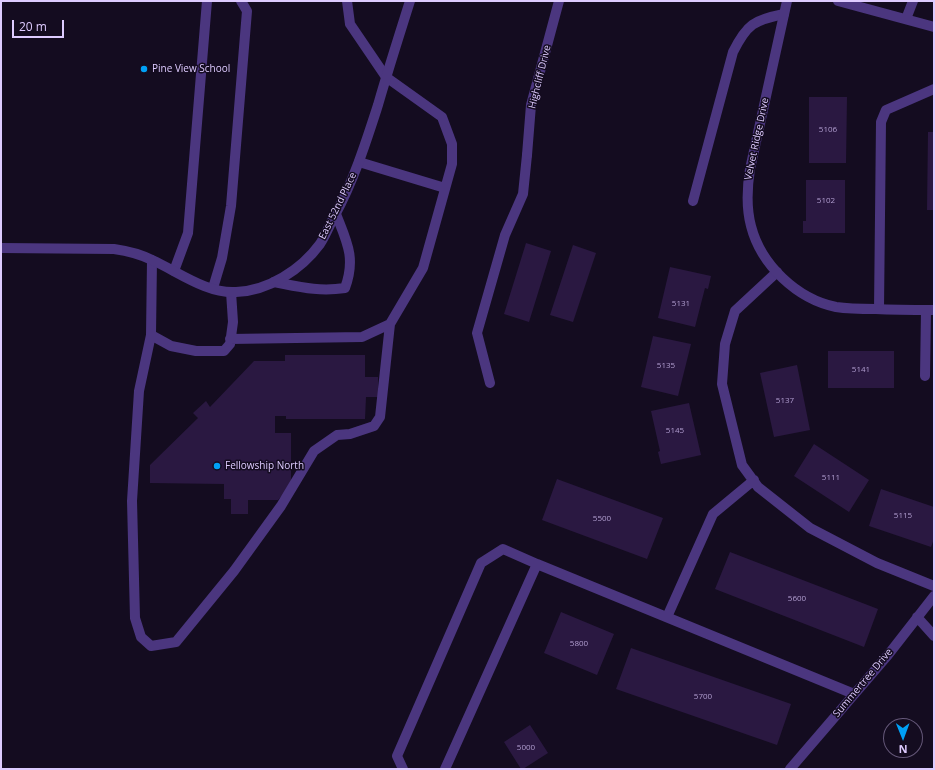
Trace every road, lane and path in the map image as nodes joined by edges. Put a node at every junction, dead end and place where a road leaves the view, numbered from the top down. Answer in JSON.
{"nodes":[{"id":1,"x":207,"y":1,"type":"edge"},
{"id":2,"x":241,"y":1,"type":"edge"},
{"id":3,"x":347,"y":1,"type":"edge"},
{"id":4,"x":410,"y":1,"type":"edge"},
{"id":5,"x":559,"y":1,"type":"edge"},
{"id":6,"x":787,"y":1,"type":"edge"},
{"id":7,"x":838,"y":1,"type":"edge"},
{"id":8,"x":913,"y":1,"type":"edge"},
{"id":9,"x":784,"y":14,"type":"junction"},
{"id":10,"x":906,"y":19,"type":"junction"},
{"id":11,"x":934,"y":28,"type":"edge"},
{"id":12,"x":386,"y":77,"type":"junction"},
{"id":13,"x":934,"y":89,"type":"edge"},
{"id":14,"x":359,"y":162,"type":"junction"},
{"id":15,"x":445,"y":188,"type":"junction"},
{"id":16,"x":693,"y":201,"type":"dead end"},
{"id":17,"x":336,"y":214,"type":"junction"},
{"id":18,"x":1,"y":248,"type":"edge"},
{"id":19,"x":152,"y":260,"type":"junction"},
{"id":20,"x":174,"y":271,"type":"junction"},
{"id":21,"x":778,"y":272,"type":"junction"},
{"id":22,"x":274,"y":282,"type":"junction"},
{"id":23,"x":212,"y":288,"type":"junction"},
{"id":24,"x":231,"y":292,"type":"junction"},
{"id":25,"x":879,"y":309,"type":"junction"},
{"id":26,"x":930,"y":310,"type":"edge"},
{"id":27,"x":390,"y":324,"type":"junction"},
{"id":28,"x":151,"y":335,"type":"junction"},
{"id":29,"x":230,"y":339,"type":"junction"},
{"id":30,"x":925,"y":376,"type":"dead end"},
{"id":31,"x":490,"y":383,"type":"dead end"},
{"id":32,"x":754,"y":480,"type":"junction"},
{"id":33,"x":537,"y":564,"type":"junction"},
{"id":34,"x":934,"y":586,"type":"edge"},
{"id":35,"x":934,"y":596,"type":"edge"},
{"id":36,"x":667,"y":617,"type":"junction"},
{"id":37,"x":917,"y":617,"type":"junction"},
{"id":38,"x":934,"y":636,"type":"edge"},
{"id":39,"x":854,"y":694,"type":"junction"},
{"id":40,"x":403,"y":769,"type":"edge"},
{"id":41,"x":445,"y":769,"type":"edge"},
{"id":42,"x":790,"y":769,"type":"edge"}],
"edges":[{"from":1,"to":20,"type":"street"},
{"from":2,"to":23,"type":"street"},
{"from":3,"to":12,"type":"street"},
{"from":4,"to":12,"type":"street","name":"East 52nd Place"},
{"from":5,"to":31,"type":"street","name":"Highcliff Drive"},
{"from":6,"to":9,"type":"street","name":"Velvet Ridge Drive"},
{"from":7,"to":10,"type":"street"},
{"from":8,"to":10,"type":"street"},
{"from":9,"to":16,"type":"street"},
{"from":9,"to":21,"type":"street","name":"Velvet Ridge Drive"},
{"from":10,"to":11,"type":"street"},
{"from":12,"to":14,"type":"street","name":"East 52nd Place"},
{"from":12,"to":15,"type":"street"},
{"from":13,"to":25,"type":"street"},
{"from":14,"to":15,"type":"street"},
{"from":14,"to":17,"type":"street","name":"East 52nd Place"},
{"from":15,"to":27,"type":"street"},
{"from":17,"to":22,"type":"street","name":"East 52nd Place"},
{"from":17,"to":22,"type":"street"},
{"from":18,"to":19,"type":"street","name":"East 52nd Place"},
{"from":19,"to":20,"type":"street","name":"East 52nd Place"},
{"from":19,"to":28,"type":"street"},
{"from":20,"to":23,"type":"street","name":"East 52nd Place"},
{"from":21,"to":25,"type":"street","name":"Velvet Ridge Drive"},
{"from":21,"to":32,"type":"street"},
{"from":22,"to":24,"type":"street","name":"East 52nd Place"},
{"from":23,"to":24,"type":"street","name":"East 52nd Place"},
{"from":24,"to":29,"type":"street"},
{"from":25,"to":26,"type":"street","name":"Velvet Ridge Drive"},
{"from":26,"to":30,"type":"street"},
{"from":27,"to":28,"type":"street"},
{"from":27,"to":29,"type":"street"},
{"from":28,"to":29,"type":"street"},
{"from":32,"to":34,"type":"street"},
{"from":32,"to":36,"type":"street"},
{"from":33,"to":36,"type":"street"},
{"from":33,"to":40,"type":"street"},
{"from":33,"to":41,"type":"street"},
{"from":35,"to":37,"type":"street","name":"Summertree Drive"},
{"from":36,"to":39,"type":"street"},
{"from":37,"to":38,"type":"street"},
{"from":37,"to":39,"type":"street","name":"Summertree Drive"},
{"from":39,"to":42,"type":"street","name":"Summertree Drive"}]}
